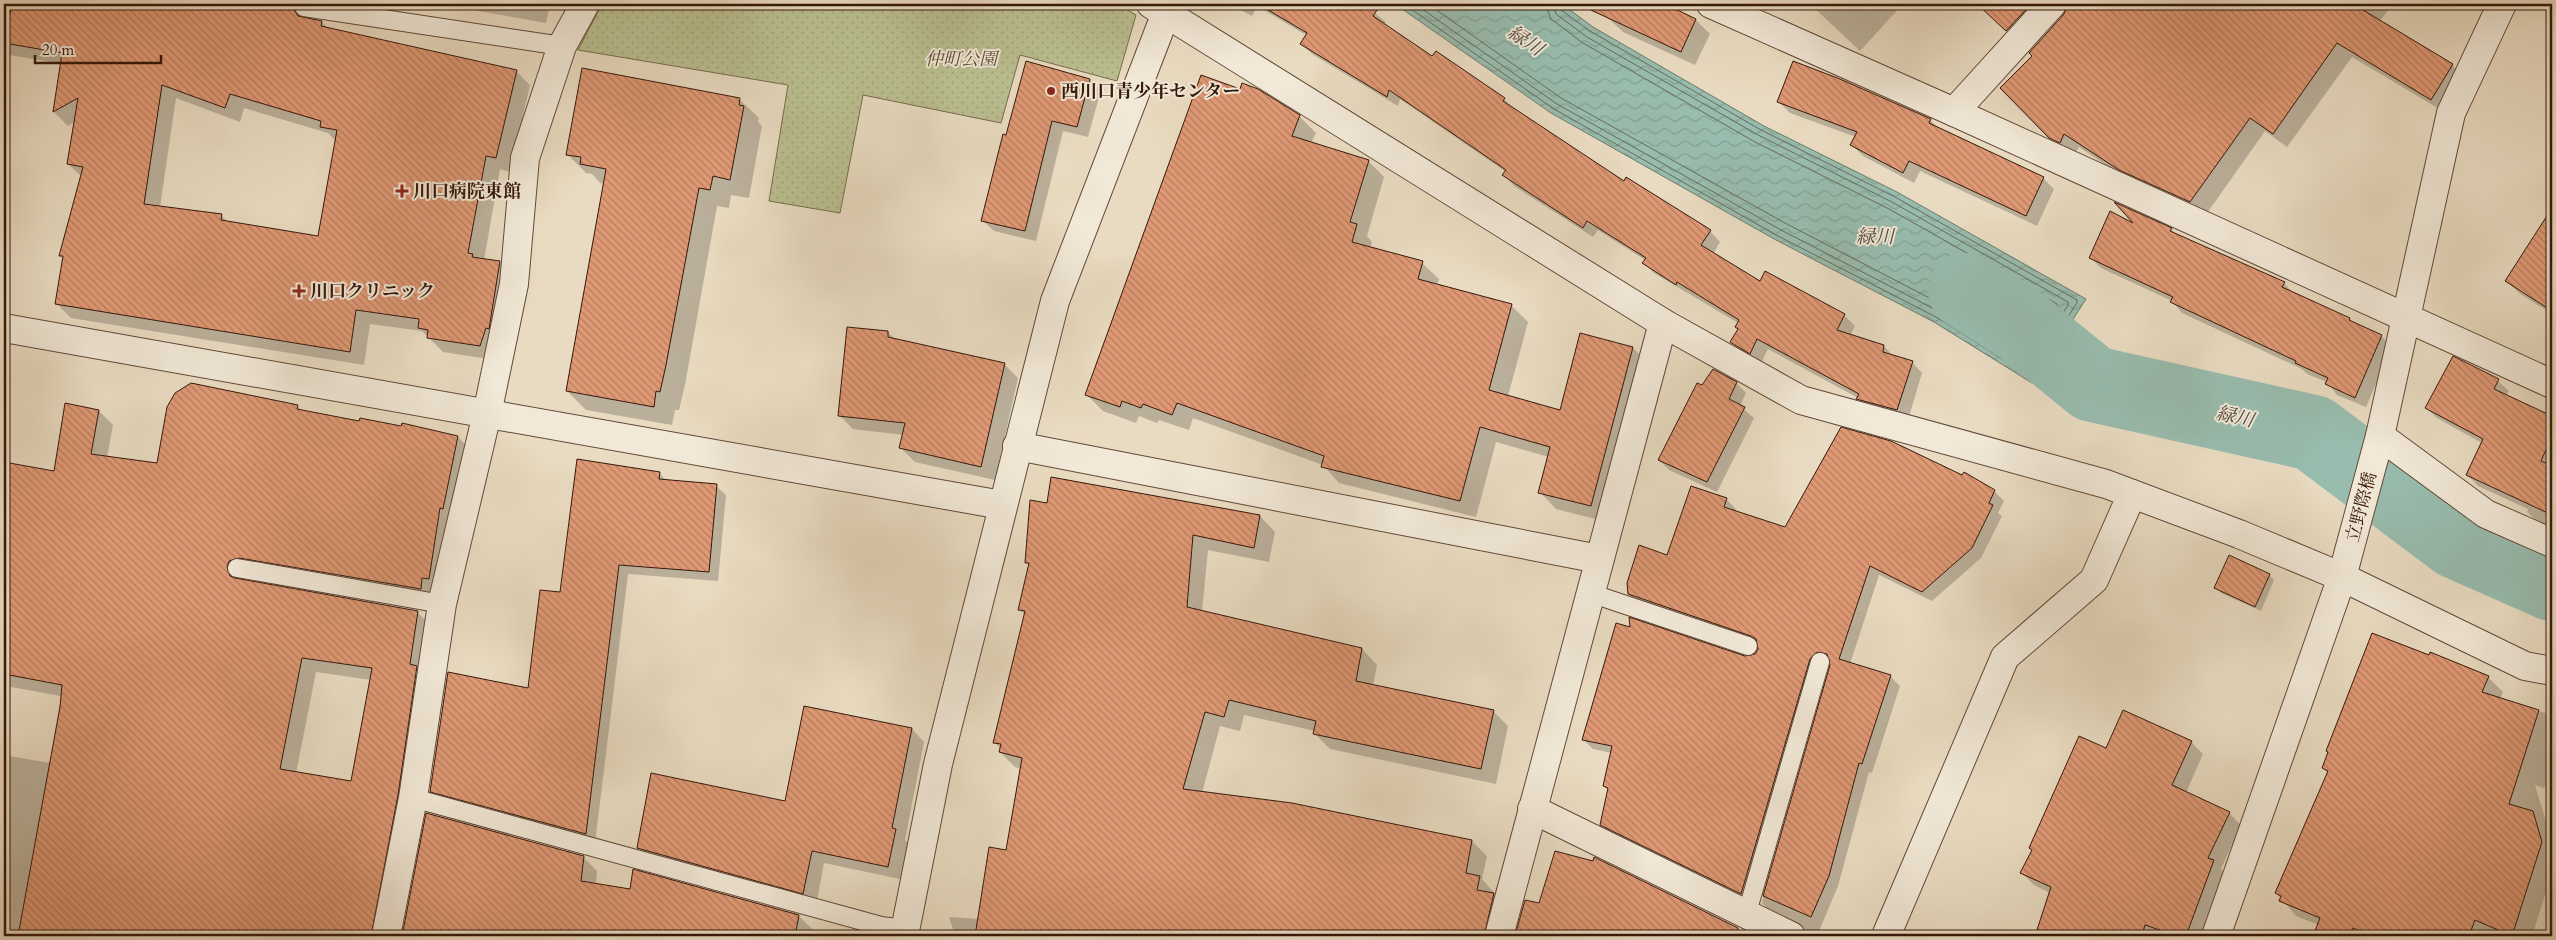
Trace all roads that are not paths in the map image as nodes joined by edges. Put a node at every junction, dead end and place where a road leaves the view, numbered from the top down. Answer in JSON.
{"nodes":[{"id":1,"x":585,"y":4,"type":"edge"},
{"id":2,"x":1711,"y":4,"type":"edge"},
{"id":3,"x":2052,"y":4,"type":"edge"},
{"id":4,"x":2502,"y":4,"type":"edge"},
{"id":5,"x":304,"y":7,"type":"dead end"},
{"id":6,"x":1159,"y":8,"type":"edge"},
{"id":7,"x":562,"y":46,"type":"junction"},
{"id":8,"x":1954,"y":112,"type":"junction"},
{"id":9,"x":2405,"y":317,"type":"junction"},
{"id":10,"x":1663,"y":323,"type":"junction"},
{"id":11,"x":4,"y":328,"type":"edge"},
{"id":12,"x":2552,"y":384,"type":"edge"},
{"id":13,"x":487,"y":414,"type":"junction"},
{"id":14,"x":2380,"y":438,"type":"junction"},
{"id":15,"x":1017,"y":446,"type":"junction"},
{"id":16,"x":2132,"y":494,"type":"junction"},
{"id":17,"x":1002,"y":505,"type":"junction"},
{"id":18,"x":2552,"y":543,"type":"edge"},
{"id":19,"x":1600,"y":559,"type":"junction"},
{"id":20,"x":237,"y":568,"type":"dead end"},
{"id":21,"x":2342,"y":576,"type":"junction"},
{"id":22,"x":1590,"y":593,"type":"junction"},
{"id":23,"x":442,"y":604,"type":"junction"},
{"id":24,"x":1748,"y":646,"type":"dead end"},
{"id":25,"x":1820,"y":662,"type":"dead end"},
{"id":26,"x":2552,"y":671,"type":"edge"},
{"id":27,"x":413,"y":798,"type":"junction"},
{"id":28,"x":1532,"y":809,"type":"junction"},
{"id":29,"x":1746,"y":916,"type":"junction"},
{"id":30,"x":904,"y":933,"type":"edge"},
{"id":31,"x":386,"y":936,"type":"edge"},
{"id":32,"x":1499,"y":936,"type":"edge"},
{"id":33,"x":1792,"y":936,"type":"edge"},
{"id":34,"x":1886,"y":936,"type":"edge"},
{"id":35,"x":2216,"y":936,"type":"edge"}],
"edges":[{"from":1,"to":7,"type":"street"},
{"from":2,"to":8,"type":"street"},
{"from":3,"to":8,"type":"street"},
{"from":4,"to":9,"type":"street","name":"立野際橋"},
{"from":5,"to":7,"type":"lane"},
{"from":6,"to":10,"type":"street"},
{"from":6,"to":15,"type":"street"},
{"from":7,"to":13,"type":"street"},
{"from":8,"to":9,"type":"street"},
{"from":9,"to":12,"type":"street"},
{"from":9,"to":14,"type":"street","name":"立野際橋"},
{"from":10,"to":16,"type":"street"},
{"from":10,"to":19,"type":"street"},
{"from":11,"to":13,"type":"street"},
{"from":13,"to":17,"type":"street"},
{"from":13,"to":23,"type":"street"},
{"from":14,"to":18,"type":"street"},
{"from":14,"to":21,"type":"street","name":"立野際橋"},
{"from":15,"to":17,"type":"street"},
{"from":15,"to":19,"type":"street"},
{"from":16,"to":21,"type":"street"},
{"from":16,"to":34,"type":"street"},
{"from":17,"to":30,"type":"street"},
{"from":19,"to":22,"type":"street"},
{"from":20,"to":23,"type":"lane"},
{"from":21,"to":26,"type":"street"},
{"from":21,"to":35,"type":"street","name":"立野際橋"},
{"from":22,"to":24,"type":"lane"},
{"from":22,"to":28,"type":"street"},
{"from":23,"to":27,"type":"street"},
{"from":25,"to":29,"type":"lane"},
{"from":27,"to":30,"type":"lane"},
{"from":27,"to":31,"type":"street"},
{"from":28,"to":29,"type":"street"},
{"from":28,"to":32,"type":"street"},
{"from":29,"to":33,"type":"street"}]}
